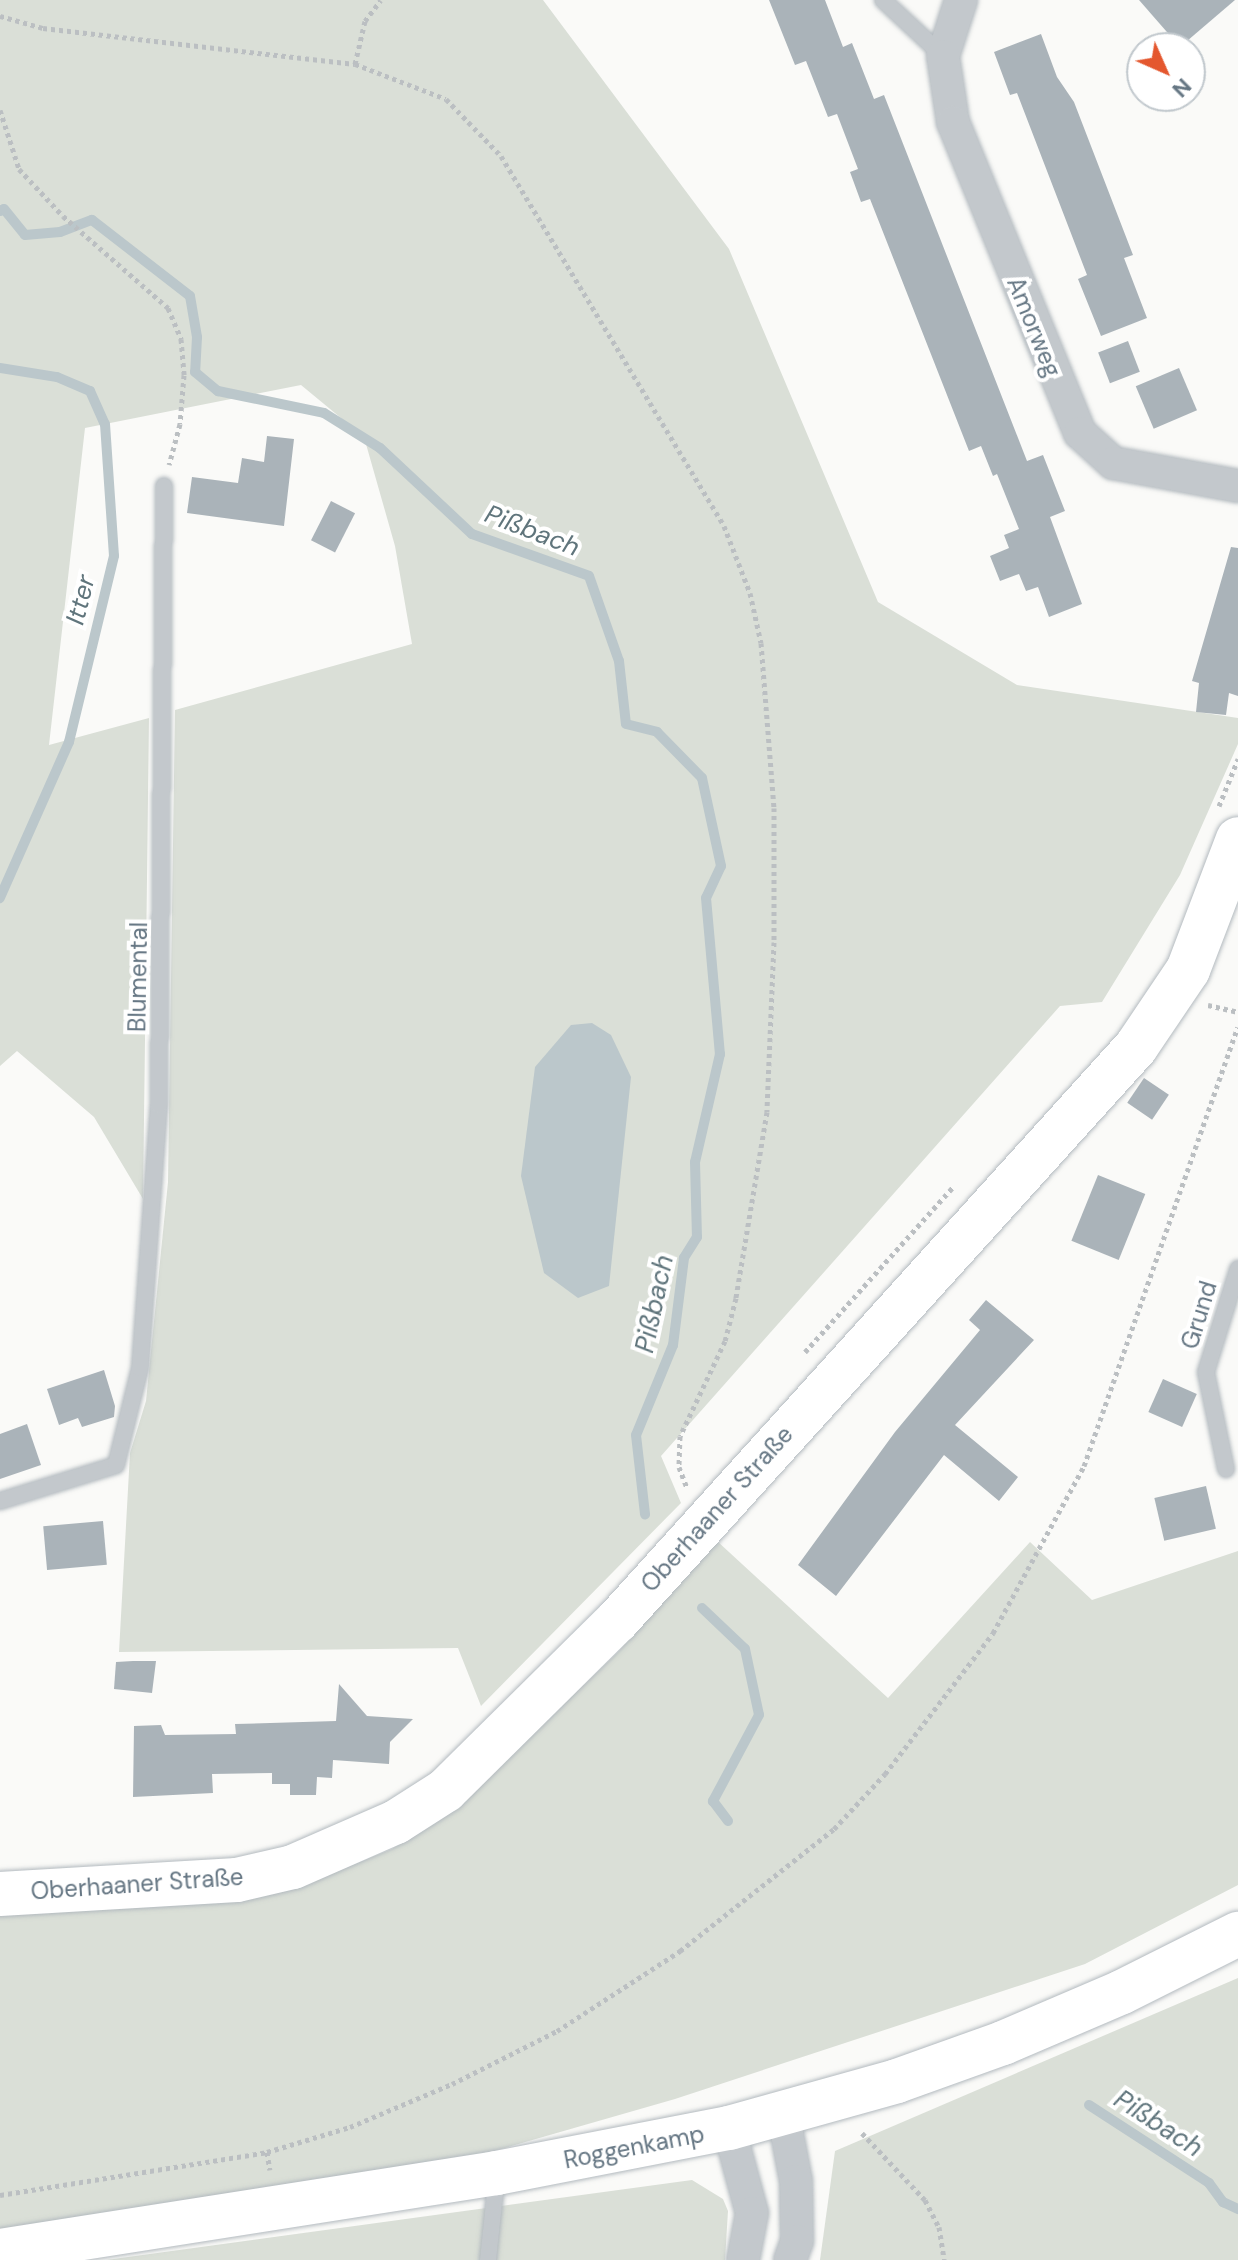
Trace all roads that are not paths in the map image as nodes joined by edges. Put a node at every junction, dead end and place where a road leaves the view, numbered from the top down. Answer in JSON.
{"nodes":[{"id":1,"x":883,"y":0,"type":"edge"},
{"id":2,"x":961,"y":0,"type":"edge"},
{"id":3,"x":943,"y":56,"type":"junction"},
{"id":4,"x":164,"y":486,"type":"road end"},
{"id":5,"x":1238,"y":486,"type":"edge"},
{"id":6,"x":1227,"y":827,"type":"edge"},
{"id":7,"x":1238,"y":1269,"type":"edge"},
{"id":8,"x":1226,"y":1469,"type":"dead end"},
{"id":9,"x":0,"y":1501,"type":"edge"},
{"id":10,"x":0,"y":1894,"type":"edge"},
{"id":11,"x":1238,"y":1934,"type":"edge"},
{"id":12,"x":783,"y":2113,"type":"junction"},
{"id":13,"x":729,"y":2128,"type":"junction"},
{"id":14,"x":497,"y":2173,"type":"junction"},
{"id":15,"x":0,"y":2251,"type":"edge"},
{"id":16,"x":488,"y":2260,"type":"edge"},
{"id":17,"x":743,"y":2260,"type":"edge"},
{"id":18,"x":790,"y":2260,"type":"edge"}],
"edges":[{"from":1,"to":3,"type":"lane"},
{"from":2,"to":3,"type":"street","name":"Amorweg"},
{"from":3,"to":5,"type":"street","name":"Amorweg"},
{"from":4,"to":9,"type":"lane","name":"Blumental"},
{"from":6,"to":10,"type":"street","name":"Oberhaaner Straße"},
{"from":7,"to":8,"type":"lane","name":"Grund"},
{"from":11,"to":12,"type":"street","name":"Roggenkamp"},
{"from":12,"to":13,"type":"street","name":"Roggenkamp"},
{"from":12,"to":18,"type":"street"},
{"from":13,"to":14,"type":"street","name":"Roggenkamp"},
{"from":13,"to":17,"type":"street"},
{"from":14,"to":15,"type":"street","name":"Roggenkamp"},
{"from":14,"to":16,"type":"lane"}]}
